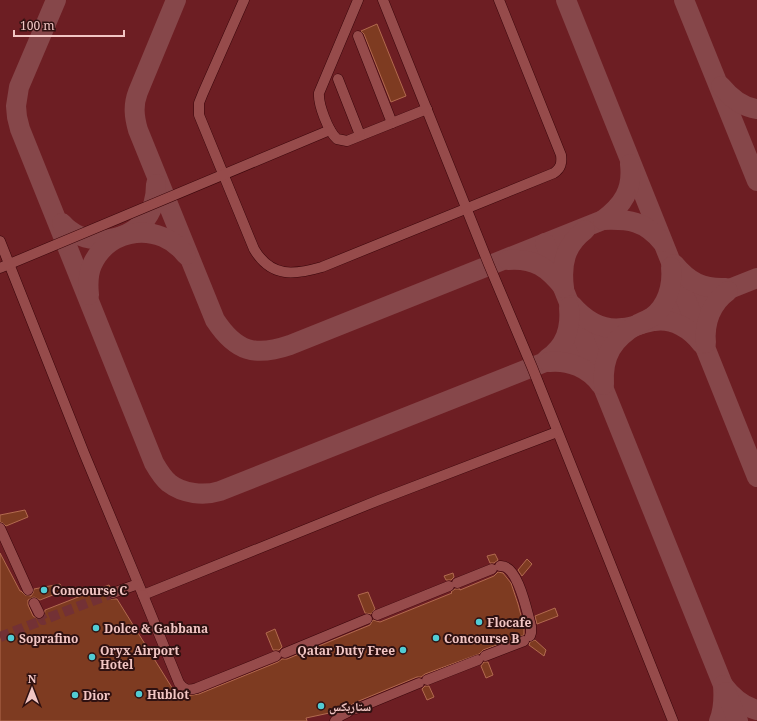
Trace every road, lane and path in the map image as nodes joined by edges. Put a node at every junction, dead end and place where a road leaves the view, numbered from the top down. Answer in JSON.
{"nodes":[{"id":1,"x":244,"y":0,"type":"edge"},
{"id":2,"x":358,"y":0,"type":"edge"},
{"id":3,"x":383,"y":0,"type":"edge"},
{"id":4,"x":499,"y":0,"type":"edge"},
{"id":5,"x":358,"y":36,"type":"dead end"},
{"id":6,"x":338,"y":79,"type":"dead end"},
{"id":7,"x":427,"y":109,"type":"junction"},
{"id":8,"x":392,"y":123,"type":"junction"},
{"id":9,"x":330,"y":130,"type":"junction"},
{"id":10,"x":360,"y":135,"type":"junction"},
{"id":11,"x":223,"y":174,"type":"junction"},
{"id":12,"x":466,"y":208,"type":"junction"},
{"id":13,"x":0,"y":242,"type":"edge"},
{"id":14,"x":10,"y":264,"type":"junction"},
{"id":15,"x":0,"y":268,"type":"edge"},
{"id":16,"x":557,"y":432,"type":"junction"},
{"id":17,"x":0,"y":528,"type":"edge"},
{"id":18,"x":138,"y":584,"type":"junction"},
{"id":19,"x":28,"y":590,"type":"dead end"},
{"id":20,"x":113,"y":593,"type":"tunnel mouth"},
{"id":21,"x":143,"y":595,"type":"junction"},
{"id":22,"x":34,"y":603,"type":"dead end"},
{"id":23,"x":39,"y":613,"type":"tunnel mouth"},
{"id":24,"x":377,"y":615,"type":"dead end"},
{"id":25,"x":367,"y":619,"type":"dead end"},
{"id":26,"x":335,"y":721,"type":"edge"},
{"id":27,"x":673,"y":721,"type":"edge"}],
"edges":[{"from":1,"to":11,"type":"lane"},
{"from":2,"to":9,"type":"lane"},
{"from":3,"to":7,"type":"lane"},
{"from":4,"to":12,"type":"lane"},
{"from":5,"to":8,"type":"lane"},
{"from":6,"to":10,"type":"lane"},
{"from":7,"to":8,"type":"lane"},
{"from":7,"to":12,"type":"lane"},
{"from":8,"to":10,"type":"lane"},
{"from":9,"to":10,"type":"lane"},
{"from":9,"to":11,"type":"lane"},
{"from":11,"to":12,"type":"lane"},
{"from":11,"to":14,"type":"lane"},
{"from":12,"to":16,"type":"lane"},
{"from":13,"to":14,"type":"lane"},
{"from":14,"to":15,"type":"lane"},
{"from":14,"to":18,"type":"lane"},
{"from":16,"to":21,"type":"lane"},
{"from":16,"to":27,"type":"lane"},
{"from":17,"to":19,"type":"lane"},
{"from":18,"to":20,"type":"lane"},
{"from":18,"to":21,"type":"lane"},
{"from":21,"to":25,"type":"lane"},
{"from":22,"to":23,"type":"lane"},
{"from":24,"to":26,"type":"lane"}]}
